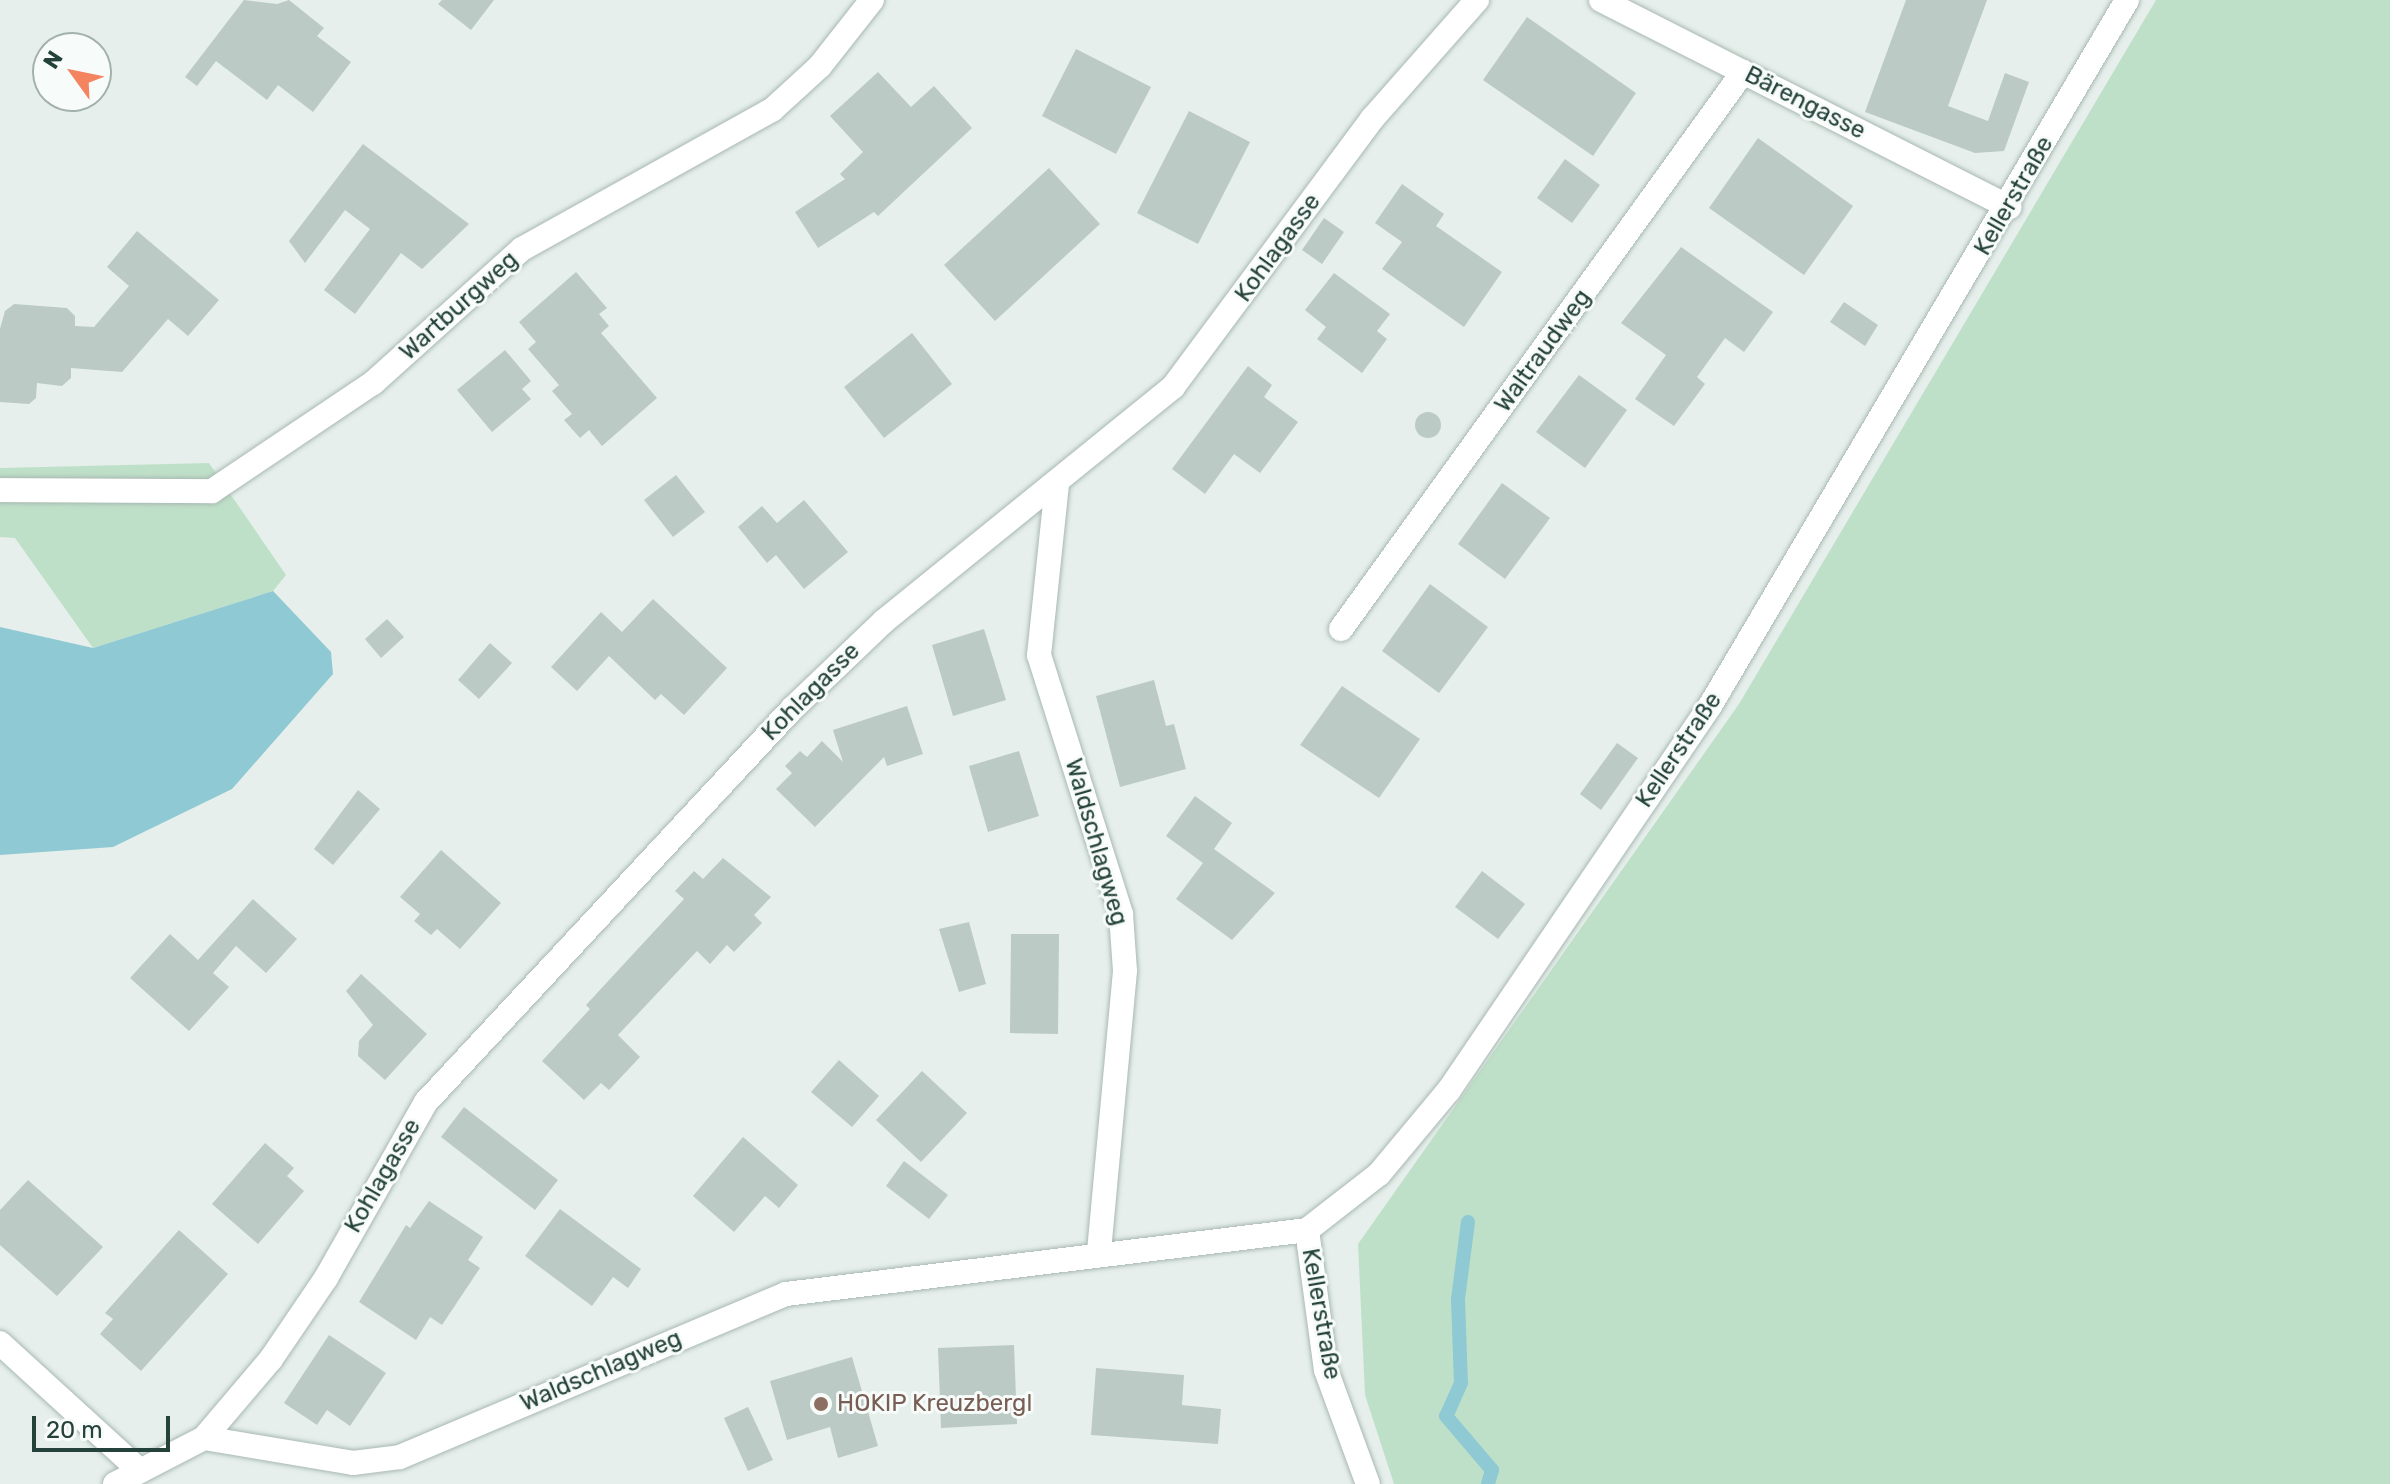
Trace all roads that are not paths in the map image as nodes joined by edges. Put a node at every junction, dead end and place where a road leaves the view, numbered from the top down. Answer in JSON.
{"nodes":[{"id":1,"x":872,"y":0,"type":"edge"},
{"id":2,"x":1477,"y":0,"type":"edge"},
{"id":3,"x":1601,"y":0,"type":"edge"},
{"id":4,"x":2127,"y":0,"type":"edge"},
{"id":5,"x":1743,"y":72,"type":"junction"},
{"id":6,"x":2009,"y":207,"type":"junction"},
{"id":7,"x":1057,"y":484,"type":"junction"},
{"id":8,"x":0,"y":490,"type":"edge"},
{"id":9,"x":1341,"y":629,"type":"dead end"},
{"id":10,"x":1307,"y":1230,"type":"junction"},
{"id":11,"x":1099,"y":1253,"type":"junction"},
{"id":12,"x":0,"y":1343,"type":"edge"},
{"id":13,"x":204,"y":1438,"type":"junction"},
{"id":14,"x":140,"y":1471,"type":"junction"},
{"id":15,"x":115,"y":1484,"type":"edge"},
{"id":16,"x":1368,"y":1484,"type":"edge"}],
"edges":[{"from":1,"to":8,"type":"street","name":"Wartburgweg"},
{"from":2,"to":7,"type":"street","name":"Kohlagasse"},
{"from":3,"to":5,"type":"street","name":"Bärengasse"},
{"from":4,"to":6,"type":"street","name":"Kellerstraße"},
{"from":5,"to":6,"type":"street","name":"Bärengasse"},
{"from":5,"to":9,"type":"street","name":"Waltraudweg"},
{"from":6,"to":10,"type":"street","name":"Kellerstraße"},
{"from":7,"to":11,"type":"street","name":"Waldschlagweg"},
{"from":7,"to":13,"type":"street","name":"Kohlagasse"},
{"from":10,"to":11,"type":"street","name":"Waldschlagweg"},
{"from":10,"to":16,"type":"street","name":"Kellerstraße"},
{"from":11,"to":13,"type":"street","name":"Waldschlagweg"},
{"from":12,"to":14,"type":"street"},
{"from":13,"to":14,"type":"street"},
{"from":14,"to":15,"type":"street"}]}
